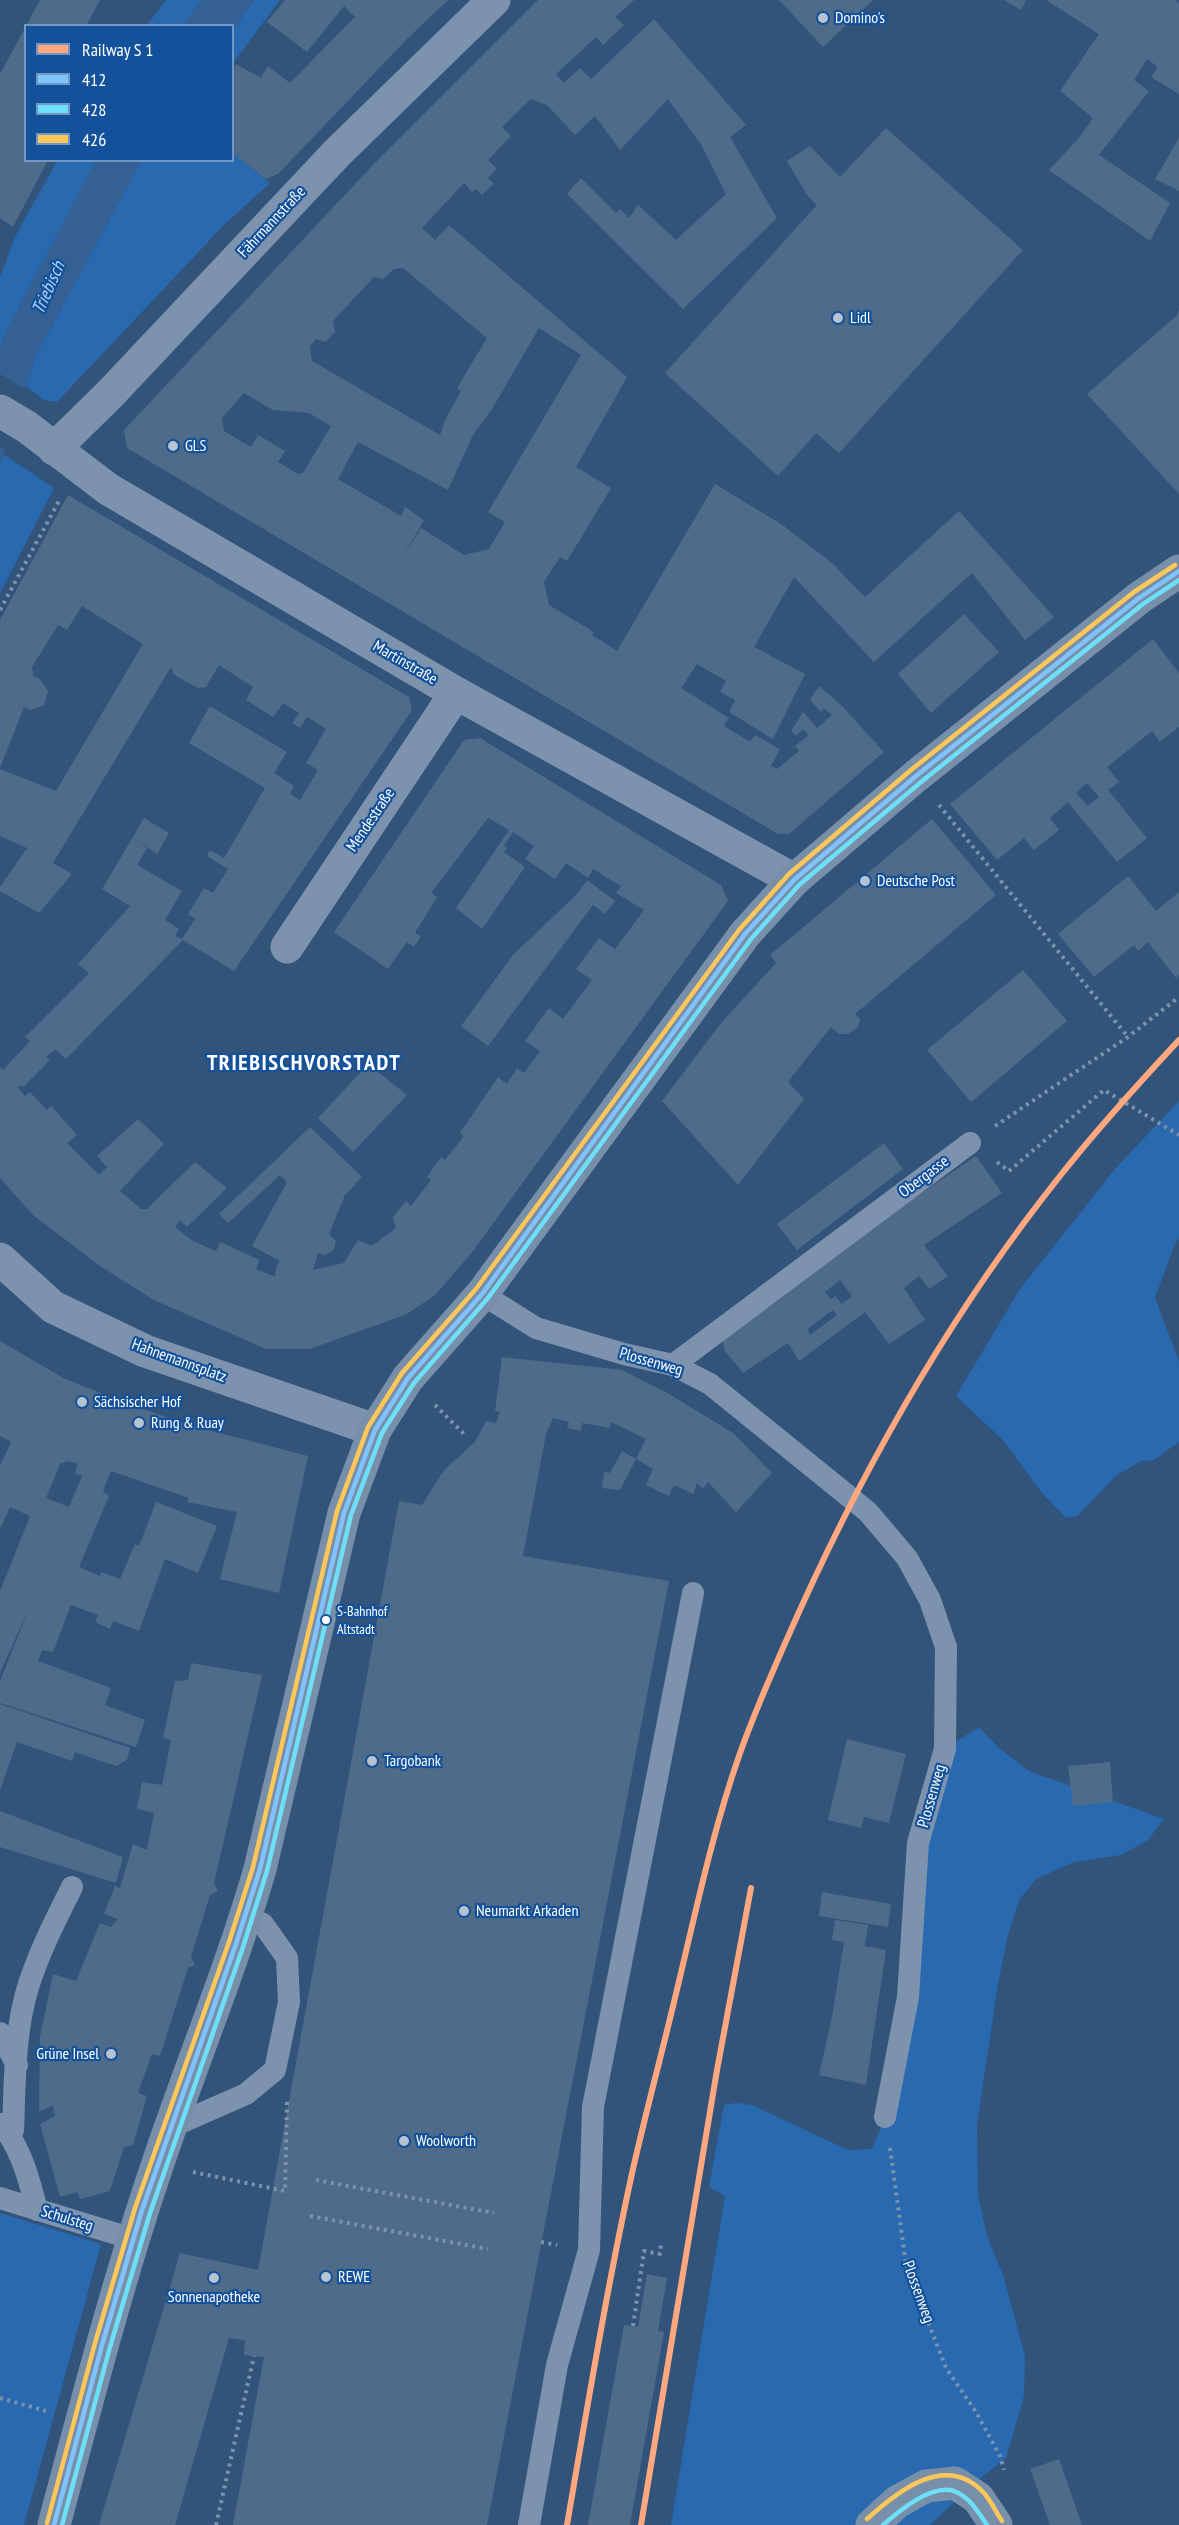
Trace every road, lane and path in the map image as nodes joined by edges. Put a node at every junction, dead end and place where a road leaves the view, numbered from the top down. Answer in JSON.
{"nodes":[{"id":1,"x":494,"y":0,"type":"edge"},
{"id":2,"x":0,"y":411,"type":"edge"},
{"id":3,"x":66,"y":458,"type":"junction"},
{"id":4,"x":1179,"y":571,"type":"edge"},
{"id":5,"x":0,"y":610,"type":"edge"},
{"id":6,"x":456,"y":693,"type":"junction"},
{"id":7,"x":916,"y":776,"type":"junction"},
{"id":8,"x":794,"y":880,"type":"junction"},
{"id":9,"x":286,"y":947,"type":"dead end"},
{"id":10,"x":1179,"y":997,"type":"edge"},
{"id":11,"x":1128,"y":1037,"type":"junction"},
{"id":12,"x":1179,"y":1135,"type":"edge"},
{"id":13,"x":970,"y":1143,"type":"joint"},
{"id":14,"x":1010,"y":1172,"type":"dead end"},
{"id":15,"x":0,"y":1259,"type":"edge"},
{"id":16,"x":482,"y":1294,"type":"junction"},
{"id":17,"x":674,"y":1365,"type":"junction"},
{"id":18,"x":375,"y":1430,"type":"junction"},
{"id":19,"x":693,"y":1593,"type":"dead end"},
{"id":20,"x":72,"y":1887,"type":"dead end"},
{"id":21,"x":246,"y":1917,"type":"junction"},
{"id":22,"x":0,"y":2033,"type":"edge"},
{"id":23,"x":17,"y":2065,"type":"junction"},
{"id":24,"x":885,"y":2118,"type":"joint"},
{"id":25,"x":171,"y":2127,"type":"junction"},
{"id":26,"x":5,"y":2129,"type":"edge"},
{"id":27,"x":316,"y":2180,"type":"dead end"},
{"id":28,"x":236,"y":2181,"type":"dead end"},
{"id":29,"x":285,"y":2191,"type":"dead end"},
{"id":30,"x":0,"y":2198,"type":"edge"},
{"id":31,"x":38,"y":2210,"type":"junction"},
{"id":32,"x":494,"y":2213,"type":"dead end"},
{"id":33,"x":310,"y":2216,"type":"dead end"},
{"id":34,"x":133,"y":2239,"type":"junction"},
{"id":35,"x":661,"y":2246,"type":"dead end"},
{"id":36,"x":488,"y":2249,"type":"dead end"},
{"id":37,"x":633,"y":2326,"type":"dead end"},
{"id":38,"x":254,"y":2356,"type":"dead end"},
{"id":39,"x":0,"y":2398,"type":"edge"},
{"id":40,"x":82,"y":2420,"type":"junction"},
{"id":41,"x":995,"y":2523,"type":"edge"},
{"id":42,"x":54,"y":2525,"type":"edge"},
{"id":43,"x":216,"y":2525,"type":"edge"},
{"id":44,"x":529,"y":2525,"type":"edge"},
{"id":45,"x":872,"y":2525,"type":"edge"}],
"edges":[{"from":1,"to":3,"type":"street","name":"Fährmannstraße"},
{"from":2,"to":3,"type":"street","name":"Martinstraße"},
{"from":3,"to":5,"type":"path"},
{"from":3,"to":6,"type":"street","name":"Martinstraße"},
{"from":4,"to":7,"type":"main road"},
{"from":6,"to":8,"type":"street","name":"Martinstraße"},
{"from":6,"to":9,"type":"street","name":"Mendestraße"},
{"from":7,"to":8,"type":"main road"},
{"from":7,"to":11,"type":"path"},
{"from":8,"to":16,"type":"main road"},
{"from":10,"to":11,"type":"path"},
{"from":11,"to":13,"type":"path"},
{"from":12,"to":14,"type":"path"},
{"from":13,"to":17,"type":"lane","name":"Obergasse"},
{"from":15,"to":18,"type":"street","name":"Hahnemannsplatz"},
{"from":16,"to":17,"type":"lane","name":"Plossenweg"},
{"from":16,"to":18,"type":"main road"},
{"from":17,"to":24,"type":"lane","name":"Plossenweg"},
{"from":18,"to":21,"type":"main road"},
{"from":19,"to":44,"type":"lane"},
{"from":20,"to":23,"type":"lane"},
{"from":21,"to":25,"type":"main road"},
{"from":21,"to":25,"type":"lane"},
{"from":22,"to":23,"type":"lane"},
{"from":23,"to":26,"type":"lane"},
{"from":24,"to":41,"type":"path","name":"Plossenweg"},
{"from":25,"to":34,"type":"main road"},
{"from":26,"to":31,"type":"lane"},
{"from":27,"to":32,"type":"path"},
{"from":28,"to":29,"type":"path"},
{"from":30,"to":31,"type":"lane","name":"Schulsteg"},
{"from":31,"to":34,"type":"lane","name":"Schulsteg"},
{"from":33,"to":36,"type":"path"},
{"from":34,"to":40,"type":"main road"},
{"from":35,"to":37,"type":"path"},
{"from":38,"to":43,"type":"path"},
{"from":39,"to":40,"type":"path"},
{"from":40,"to":42,"type":"main road"},
{"from":41,"to":45,"type":"main road"}]}
